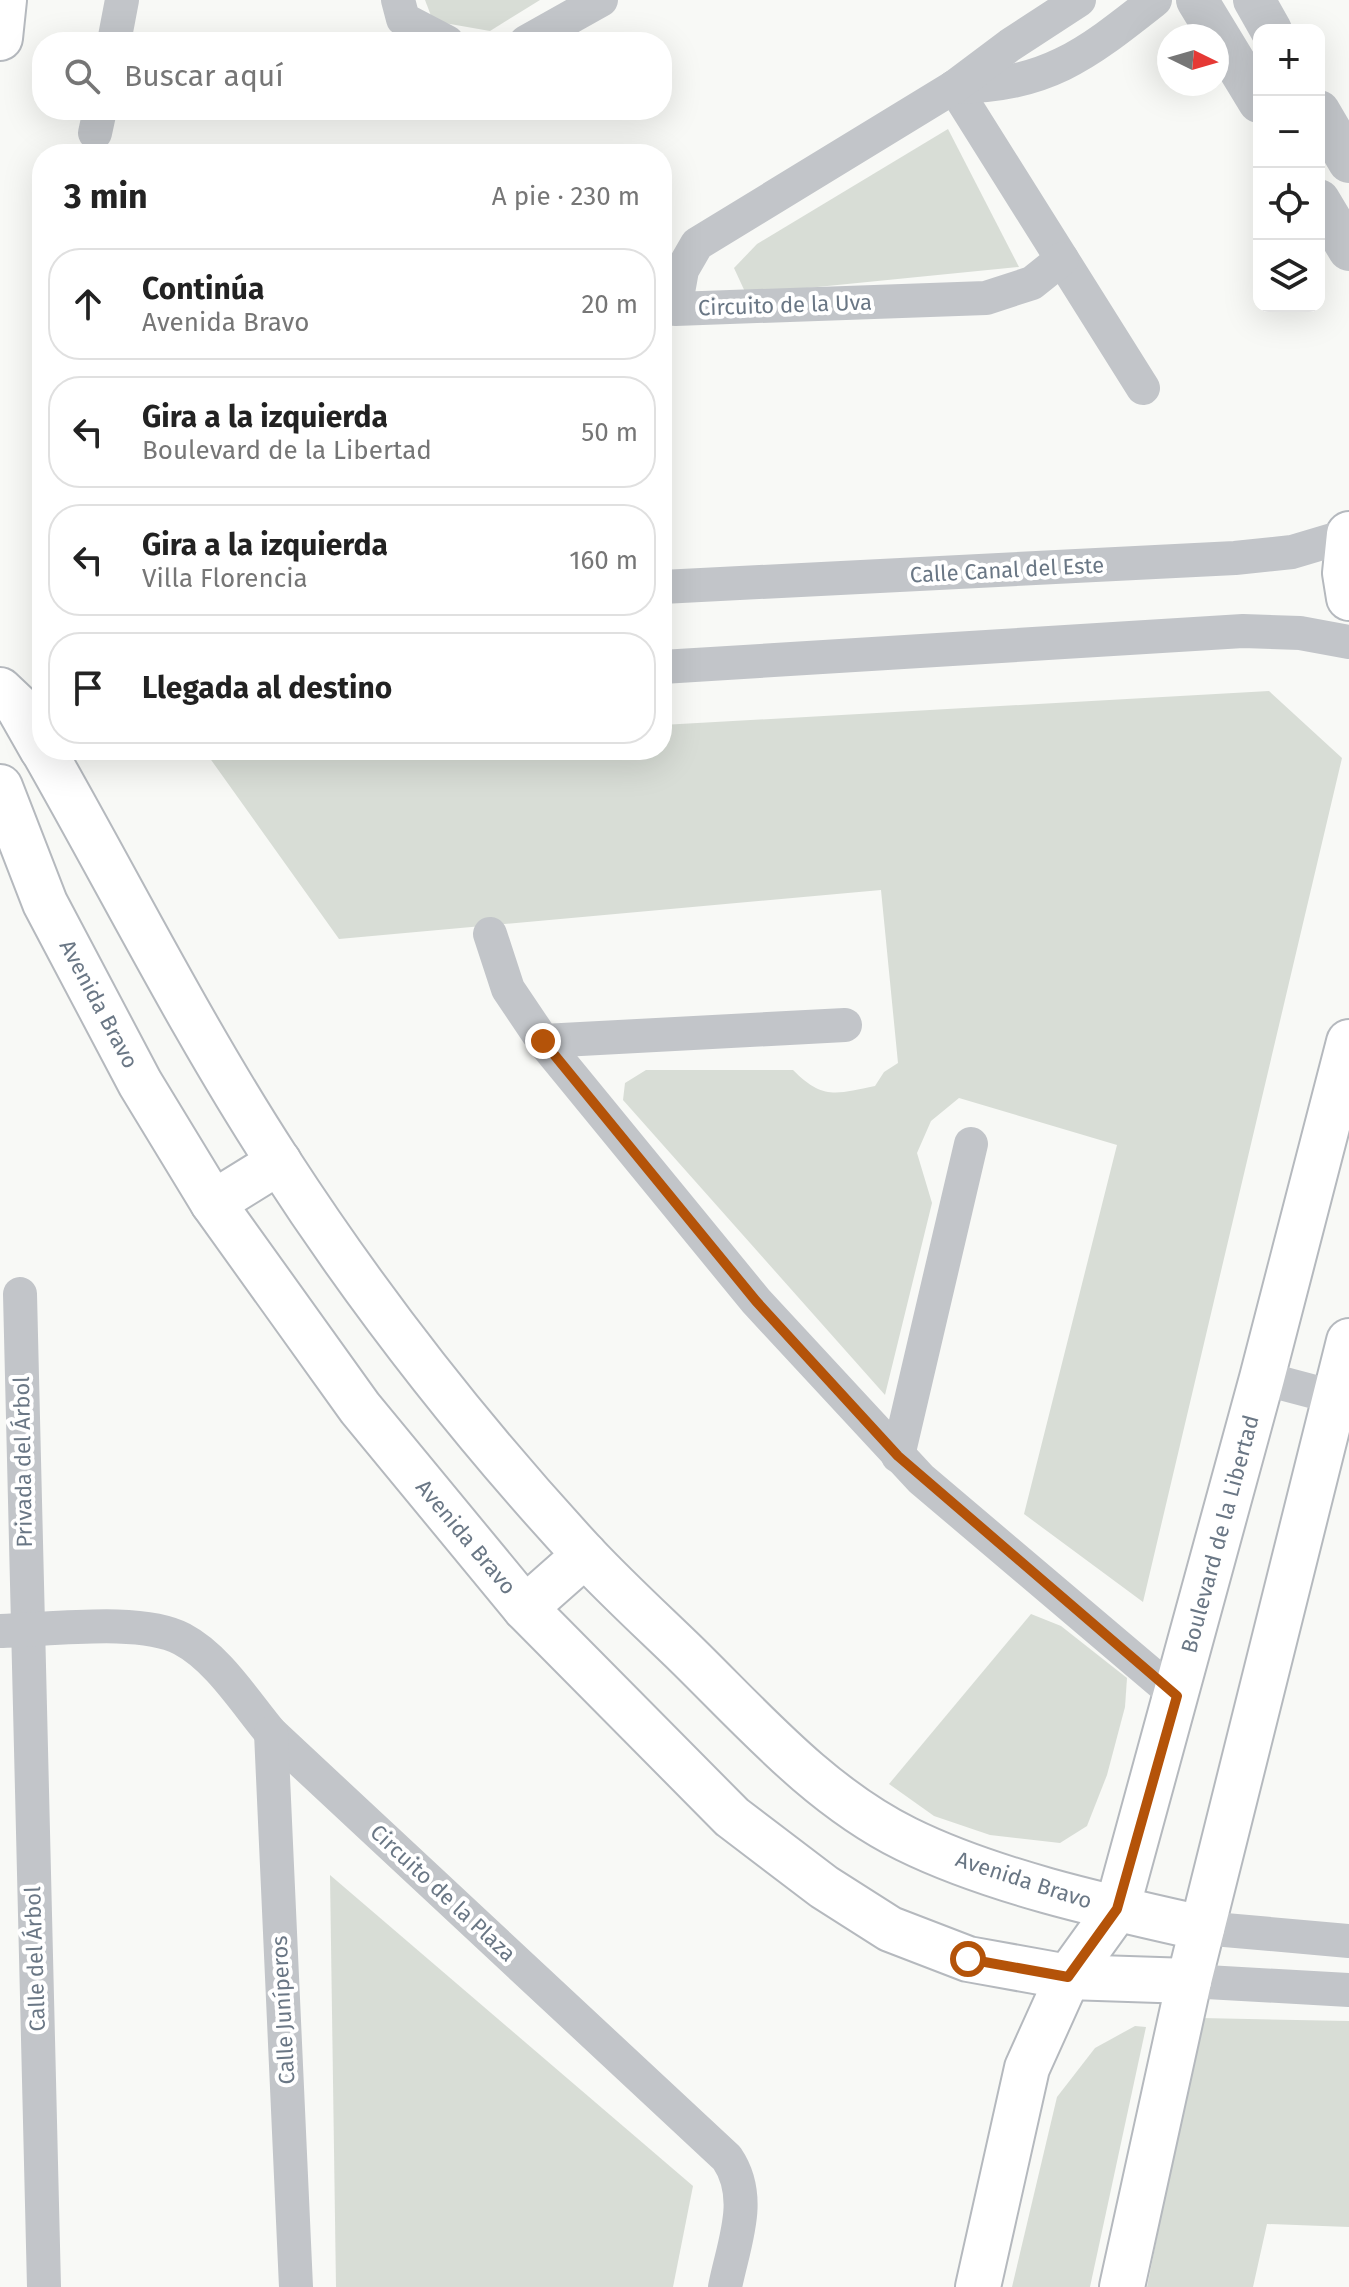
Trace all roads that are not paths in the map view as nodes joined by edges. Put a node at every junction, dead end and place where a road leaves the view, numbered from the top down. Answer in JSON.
{"nodes":[{"id":1,"x":4,"y":0,"type":"edge"},
{"id":2,"x":122,"y":0,"type":"edge"},
{"id":3,"x":398,"y":0,"type":"edge"},
{"id":4,"x":601,"y":0,"type":"edge"},
{"id":5,"x":1079,"y":0,"type":"edge"},
{"id":6,"x":1155,"y":0,"type":"edge"},
{"id":7,"x":1197,"y":0,"type":"edge"},
{"id":8,"x":1254,"y":0,"type":"edge"},
{"id":9,"x":1268,"y":24,"type":"edge"},
{"id":10,"x":116,"y":32,"type":"edge"},
{"id":11,"x":428,"y":32,"type":"edge"},
{"id":12,"x":544,"y":32,"type":"edge"},
{"id":13,"x":0,"y":38,"type":"edge"},
{"id":14,"x":954,"y":87,"type":"junction"},
{"id":15,"x":1255,"y":96,"type":"edge"},
{"id":16,"x":1325,"y":121,"type":"edge"},
{"id":17,"x":1349,"y":162,"type":"edge"},
{"id":18,"x":1325,"y":210,"type":"edge"},
{"id":19,"x":1349,"y":250,"type":"edge"},
{"id":20,"x":1062,"y":259,"type":"junction"},
{"id":21,"x":1143,"y":388,"type":"dead end"},
{"id":22,"x":1349,"y":534,"type":"edge"},
{"id":23,"x":672,"y":586,"type":"edge"},
{"id":24,"x":1349,"y":598,"type":"edge"},
{"id":25,"x":1349,"y":642,"type":"edge"},
{"id":26,"x":672,"y":666,"type":"edge"},
{"id":27,"x":15,"y":703,"type":"edge"},
{"id":28,"x":32,"y":732,"type":"edge"},
{"id":29,"x":48,"y":760,"type":"edge"},
{"id":30,"x":0,"y":787,"type":"edge"},
{"id":31,"x":490,"y":934,"type":"dead end"},
{"id":32,"x":845,"y":1025,"type":"dead end"},
{"id":33,"x":543,"y":1041,"type":"junction"},
{"id":34,"x":1349,"y":1042,"type":"edge"},
{"id":35,"x":971,"y":1144,"type":"dead end"},
{"id":36,"x":279,"y":1162,"type":"junction"},
{"id":37,"x":213,"y":1203,"type":"junction"},
{"id":38,"x":20,"y":1294,"type":"dead end"},
{"id":39,"x":1349,"y":1341,"type":"edge"},
{"id":40,"x":1262,"y":1378,"type":"junction"},
{"id":41,"x":1342,"y":1399,"type":"edge"},
{"id":42,"x":898,"y":1456,"type":"junction"},
{"id":43,"x":585,"y":1555,"type":"junction"},
{"id":44,"x":525,"y":1608,"type":"junction"},
{"id":45,"x":13,"y":1630,"type":"edge"},
{"id":46,"x":1177,"y":1696,"type":"junction"},
{"id":47,"x":271,"y":1733,"type":"junction"},
{"id":48,"x":1117,"y":1909,"type":"junction"},
{"id":49,"x":1202,"y":1928,"type":"junction"},
{"id":50,"x":1349,"y":1941,"type":"edge"},
{"id":51,"x":1068,"y":1977,"type":"junction"},
{"id":52,"x":1189,"y":1981,"type":"junction"},
{"id":53,"x":1349,"y":1990,"type":"edge"},
{"id":54,"x":44,"y":2287,"type":"edge"},
{"id":55,"x":296,"y":2287,"type":"edge"},
{"id":56,"x":725,"y":2287,"type":"edge"},
{"id":57,"x":978,"y":2287,"type":"edge"},
{"id":58,"x":1122,"y":2287,"type":"edge"}],
"edges":[{"from":1,"to":13,"type":"main road"},
{"from":2,"to":10,"type":"street"},
{"from":3,"to":11,"type":"street"},
{"from":4,"to":12,"type":"street"},
{"from":5,"to":14,"type":"street","name":"Circuito de la Uva"},
{"from":6,"to":14,"type":"street"},
{"from":7,"to":15,"type":"street"},
{"from":8,"to":9,"type":"street"},
{"from":14,"to":20,"type":"street"},
{"from":14,"to":20,"type":"street","name":"Circuito de la Uva"},
{"from":16,"to":17,"type":"street"},
{"from":18,"to":19,"type":"street"},
{"from":20,"to":21,"type":"street"},
{"from":22,"to":23,"type":"street","name":"Calle Canal del Este"},
{"from":22,"to":24,"type":"main road"},
{"from":25,"to":26,"type":"street"},
{"from":27,"to":28,"type":"main road","name":"Avenida Bravo"},
{"from":29,"to":36,"type":"main road","name":"Avenida Bravo"},
{"from":30,"to":37,"type":"main road","name":"Avenida Bravo"},
{"from":31,"to":33,"type":"street"},
{"from":32,"to":33,"type":"street"},
{"from":33,"to":42,"type":"street"},
{"from":34,"to":40,"type":"main road","name":"Boulevard de la Libertad"},
{"from":35,"to":42,"type":"street"},
{"from":36,"to":37,"type":"main road"},
{"from":36,"to":43,"type":"main road","name":"Avenida Bravo"},
{"from":37,"to":44,"type":"main road","name":"Avenida Bravo"},
{"from":38,"to":45,"type":"street","name":"Privada del Árbol"},
{"from":39,"to":41,"type":"main road"},
{"from":40,"to":41,"type":"street"},
{"from":40,"to":46,"type":"main road","name":"Boulevard de la Libertad"},
{"from":41,"to":49,"type":"main road"},
{"from":42,"to":46,"type":"street"},
{"from":43,"to":44,"type":"main road"},
{"from":43,"to":48,"type":"main road","name":"Avenida Bravo"},
{"from":44,"to":51,"type":"main road","name":"Avenida Bravo"},
{"from":45,"to":47,"type":"street","name":"Circuito de la Plaza"},
{"from":45,"to":54,"type":"street","name":"Calle del Árbol"},
{"from":46,"to":48,"type":"main road","name":"Boulevard de la Libertad"},
{"from":47,"to":55,"type":"street","name":"Calle Juníperos"},
{"from":47,"to":56,"type":"street","name":"Circuito de la Plaza"},
{"from":48,"to":49,"type":"main road","name":"Avenida Bravo"},
{"from":48,"to":51,"type":"main road","name":"Boulevard de la Libertad"},
{"from":49,"to":50,"type":"street"},
{"from":49,"to":52,"type":"main road"},
{"from":51,"to":52,"type":"main road","name":"Avenida Bravo"},
{"from":51,"to":57,"type":"main road","name":"Boulevard de la Libertad"},
{"from":52,"to":53,"type":"street"},
{"from":52,"to":58,"type":"main road"}]}
